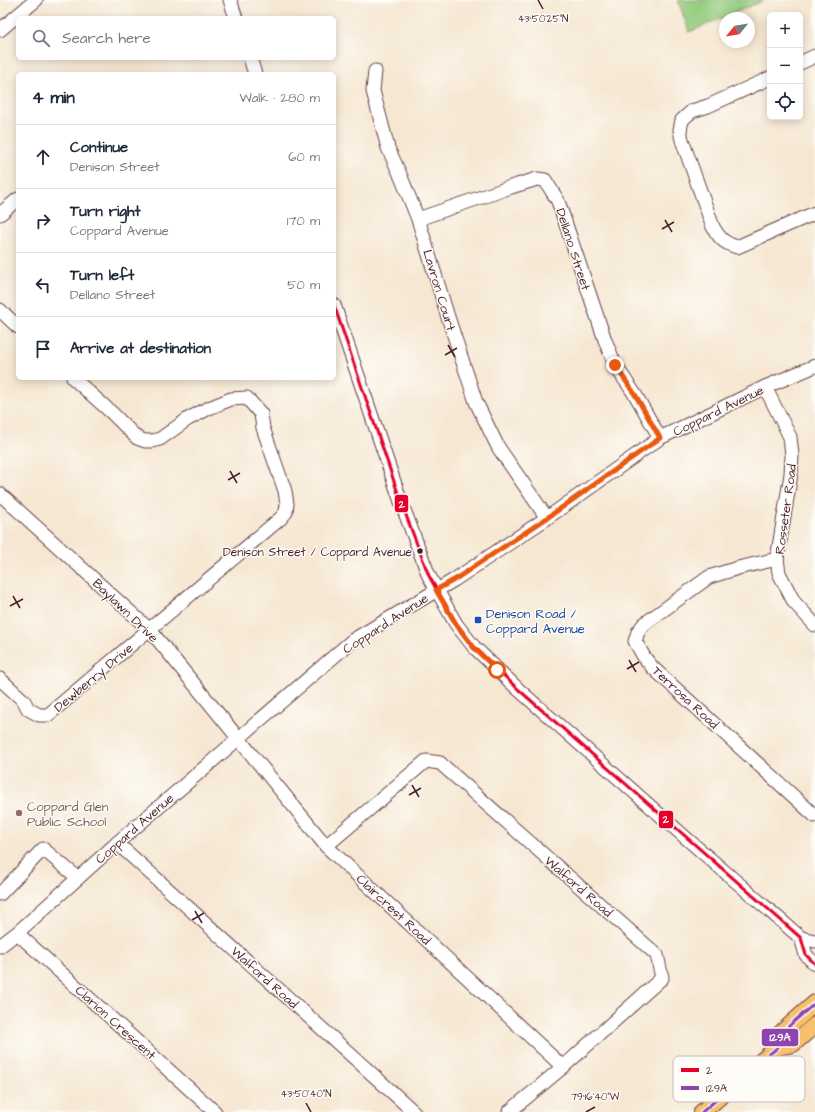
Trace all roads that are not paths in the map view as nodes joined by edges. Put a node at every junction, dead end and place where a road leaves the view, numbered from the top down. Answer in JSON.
{"nodes":[{"id":1,"x":36,"y":0,"type":"edge"},
{"id":2,"x":230,"y":0,"type":"edge"},
{"id":3,"x":17,"y":16,"type":"edge"},
{"id":4,"x":235,"y":16,"type":"edge"},
{"id":5,"x":16,"y":17,"type":"edge"},
{"id":6,"x":0,"y":30,"type":"edge"},
{"id":7,"x":815,"y":56,"type":"edge"},
{"id":8,"x":251,"y":60,"type":"edge"},
{"id":9,"x":803,"y":62,"type":"edge"},
{"id":10,"x":375,"y":71,"type":"dead end"},
{"id":11,"x":254,"y":72,"type":"edge"},
{"id":12,"x":767,"y":79,"type":"edge"},
{"id":13,"x":16,"y":201,"type":"edge"},
{"id":14,"x":815,"y":213,"type":"edge"},
{"id":15,"x":0,"y":214,"type":"edge"},
{"id":16,"x":418,"y":219,"type":"junction"},
{"id":17,"x":0,"y":310,"type":"edge"},
{"id":18,"x":336,"y":312,"type":"edge"},
{"id":19,"x":16,"y":325,"type":"edge"},
{"id":20,"x":815,"y":366,"type":"edge"},
{"id":21,"x":75,"y":380,"type":"edge"},
{"id":22,"x":765,"y":387,"type":"junction"},
{"id":23,"x":660,"y":438,"type":"junction"},
{"id":24,"x":0,"y":494,"type":"edge"},
{"id":25,"x":547,"y":518,"type":"junction"},
{"id":26,"x":777,"y":559,"type":"junction"},
{"id":27,"x":436,"y":590,"type":"junction"},
{"id":28,"x":815,"y":626,"type":"edge"},
{"id":29,"x":150,"y":630,"type":"junction"},
{"id":30,"x":0,"y":679,"type":"edge"},
{"id":31,"x":239,"y":738,"type":"junction"},
{"id":32,"x":815,"y":816,"type":"edge"},
{"id":33,"x":117,"y":843,"type":"junction"},
{"id":34,"x":326,"y":846,"type":"junction"},
{"id":35,"x":78,"y":878,"type":"junction"},
{"id":36,"x":0,"y":894,"type":"edge"},
{"id":37,"x":18,"y":932,"type":"junction"},
{"id":38,"x":801,"y":938,"type":"junction"},
{"id":39,"x":815,"y":941,"type":"edge"},
{"id":40,"x":0,"y":946,"type":"edge"},
{"id":41,"x":815,"y":964,"type":"edge"},
{"id":42,"x":815,"y":1003,"type":"edge"},
{"id":43,"x":815,"y":1025,"type":"edge"},
{"id":44,"x":778,"y":1047,"type":"junction"},
{"id":45,"x":767,"y":1056,"type":"edge"},
{"id":46,"x":563,"y":1067,"type":"junction"},
{"id":47,"x":714,"y":1102,"type":"edge"},
{"id":48,"x":215,"y":1112,"type":"edge"},
{"id":49,"x":414,"y":1112,"type":"edge"},
{"id":50,"x":509,"y":1112,"type":"edge"},
{"id":51,"x":702,"y":1112,"type":"edge"}],
"edges":[{"from":1,"to":3,"type":"street"},
{"from":2,"to":4,"type":"street"},
{"from":5,"to":6,"type":"street"},
{"from":7,"to":9,"type":"street"},
{"from":8,"to":11,"type":"street"},
{"from":10,"to":16,"type":"street","name":"Lavron Court"},
{"from":12,"to":14,"type":"street"},
{"from":13,"to":15,"type":"street"},
{"from":16,"to":23,"type":"street","name":"Dellano Street"},
{"from":16,"to":25,"type":"street","name":"Lavron Court"},
{"from":17,"to":19,"type":"street"},
{"from":18,"to":27,"type":"street"},
{"from":20,"to":22,"type":"street","name":"Coppard Avenue"},
{"from":21,"to":29,"type":"street"},
{"from":22,"to":23,"type":"street","name":"Coppard Avenue"},
{"from":22,"to":26,"type":"street","name":"Rosseter Road"},
{"from":23,"to":25,"type":"street","name":"Coppard Avenue"},
{"from":24,"to":29,"type":"street","name":"Baylawn Drive"},
{"from":25,"to":27,"type":"street","name":"Coppard Avenue"},
{"from":26,"to":28,"type":"street","name":"Rosseter Road"},
{"from":26,"to":32,"type":"street","name":"Terrosa Road"},
{"from":27,"to":31,"type":"street","name":"Coppard Avenue"},
{"from":27,"to":38,"type":"street"},
{"from":29,"to":30,"type":"street","name":"Dewberry Drive"},
{"from":29,"to":31,"type":"street","name":"Baylawn Drive"},
{"from":31,"to":33,"type":"street","name":"Coppard Avenue"},
{"from":31,"to":34,"type":"street","name":"Claircrest Road"},
{"from":33,"to":35,"type":"street","name":"Coppard Avenue"},
{"from":33,"to":49,"type":"street","name":"Walford Road"},
{"from":34,"to":46,"type":"street","name":"Claircrest Road"},
{"from":34,"to":46,"type":"street","name":"Walford Road"},
{"from":35,"to":36,"type":"street"},
{"from":35,"to":37,"type":"street","name":"Coppard Avenue"},
{"from":37,"to":40,"type":"street","name":"Coppard Avenue"},
{"from":37,"to":48,"type":"street","name":"Clarion Crescent"},
{"from":38,"to":39,"type":"street"},
{"from":38,"to":41,"type":"street"},
{"from":42,"to":44,"type":"main road"},
{"from":43,"to":44,"type":"main road"},
{"from":44,"to":45,"type":"main road"},
{"from":46,"to":50,"type":"street","name":"Walford Road"},
{"from":47,"to":51,"type":"main road"}]}
